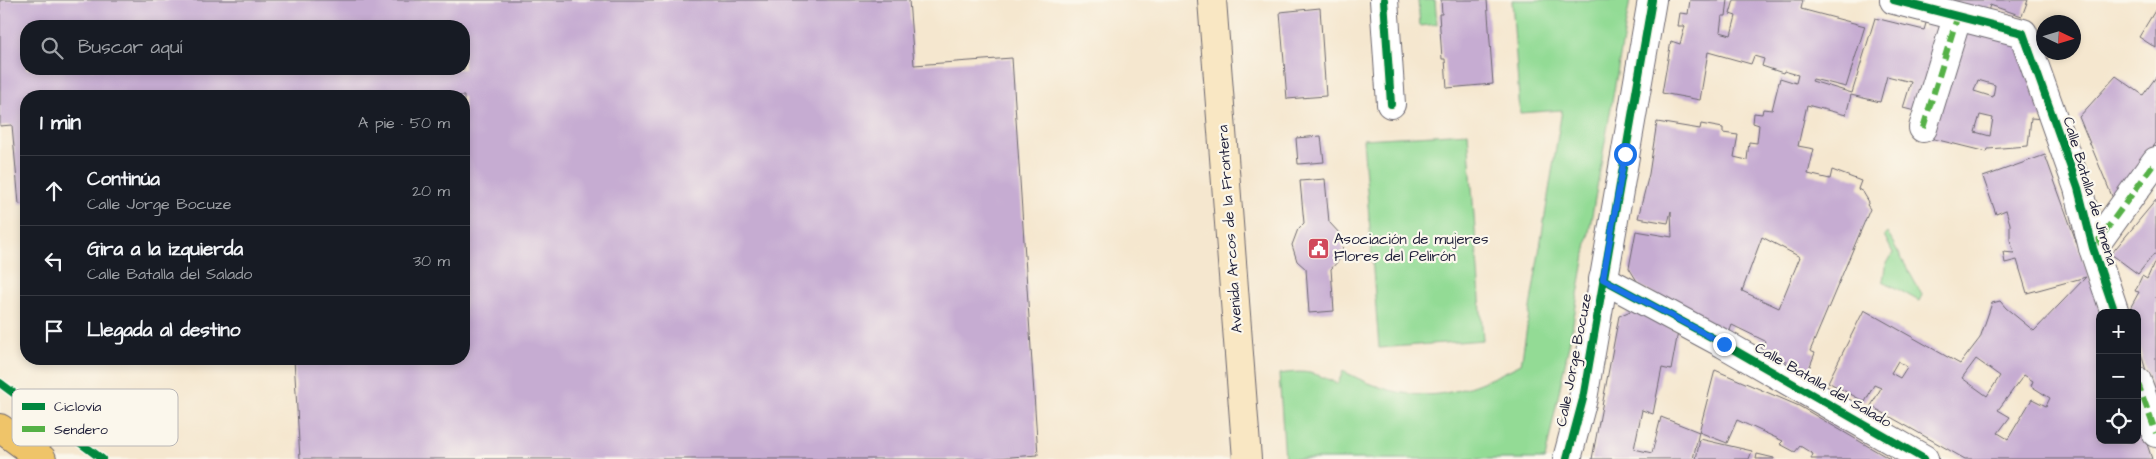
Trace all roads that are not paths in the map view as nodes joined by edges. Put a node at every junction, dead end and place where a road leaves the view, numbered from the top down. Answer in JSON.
{"nodes":[{"id":1,"x":1212,"y":0,"type":"edge"},
{"id":2,"x":1384,"y":0,"type":"edge"},
{"id":3,"x":1652,"y":0,"type":"edge"},
{"id":4,"x":1894,"y":0,"type":"edge"},
{"id":5,"x":1957,"y":18,"type":"junction"},
{"id":6,"x":1391,"y":104,"type":"dead end"},
{"id":7,"x":1923,"y":128,"type":"dead end"},
{"id":8,"x":2156,"y":161,"type":"edge"},
{"id":9,"x":2093,"y":248,"type":"junction"},
{"id":10,"x":1603,"y":279,"type":"junction"},
{"id":11,"x":2114,"y":309,"type":"edge"},
{"id":12,"x":2141,"y":392,"type":"edge"},
{"id":13,"x":0,"y":428,"type":"edge"},
{"id":14,"x":2156,"y":433,"type":"edge"},
{"id":15,"x":12,"y":437,"type":"edge"},
{"id":16,"x":24,"y":446,"type":"edge"},
{"id":17,"x":42,"y":459,"type":"edge"},
{"id":18,"x":1247,"y":459,"type":"edge"},
{"id":19,"x":1567,"y":459,"type":"edge"},
{"id":20,"x":1924,"y":459,"type":"edge"}],
"edges":[{"from":1,"to":18,"type":"main road","name":"Avenida Arcos de la Frontera"},
{"from":2,"to":6,"type":"street"},
{"from":3,"to":10,"type":"street","name":"Calle Jorge Bocuze"},
{"from":4,"to":5,"type":"street","name":"Calle Batalla de Jimena"},
{"from":5,"to":7,"type":"street"},
{"from":5,"to":9,"type":"street","name":"Calle Batalla de Jimena"},
{"from":8,"to":9,"type":"street"},
{"from":9,"to":11,"type":"street","name":"Calle Batalla de Jimena"},
{"from":10,"to":19,"type":"street","name":"Calle Jorge Bocuze"},
{"from":10,"to":20,"type":"street","name":"Calle Batalla del Salado"},
{"from":12,"to":14,"type":"street"},
{"from":13,"to":15,"type":"main road"},
{"from":16,"to":17,"type":"main road"}]}
